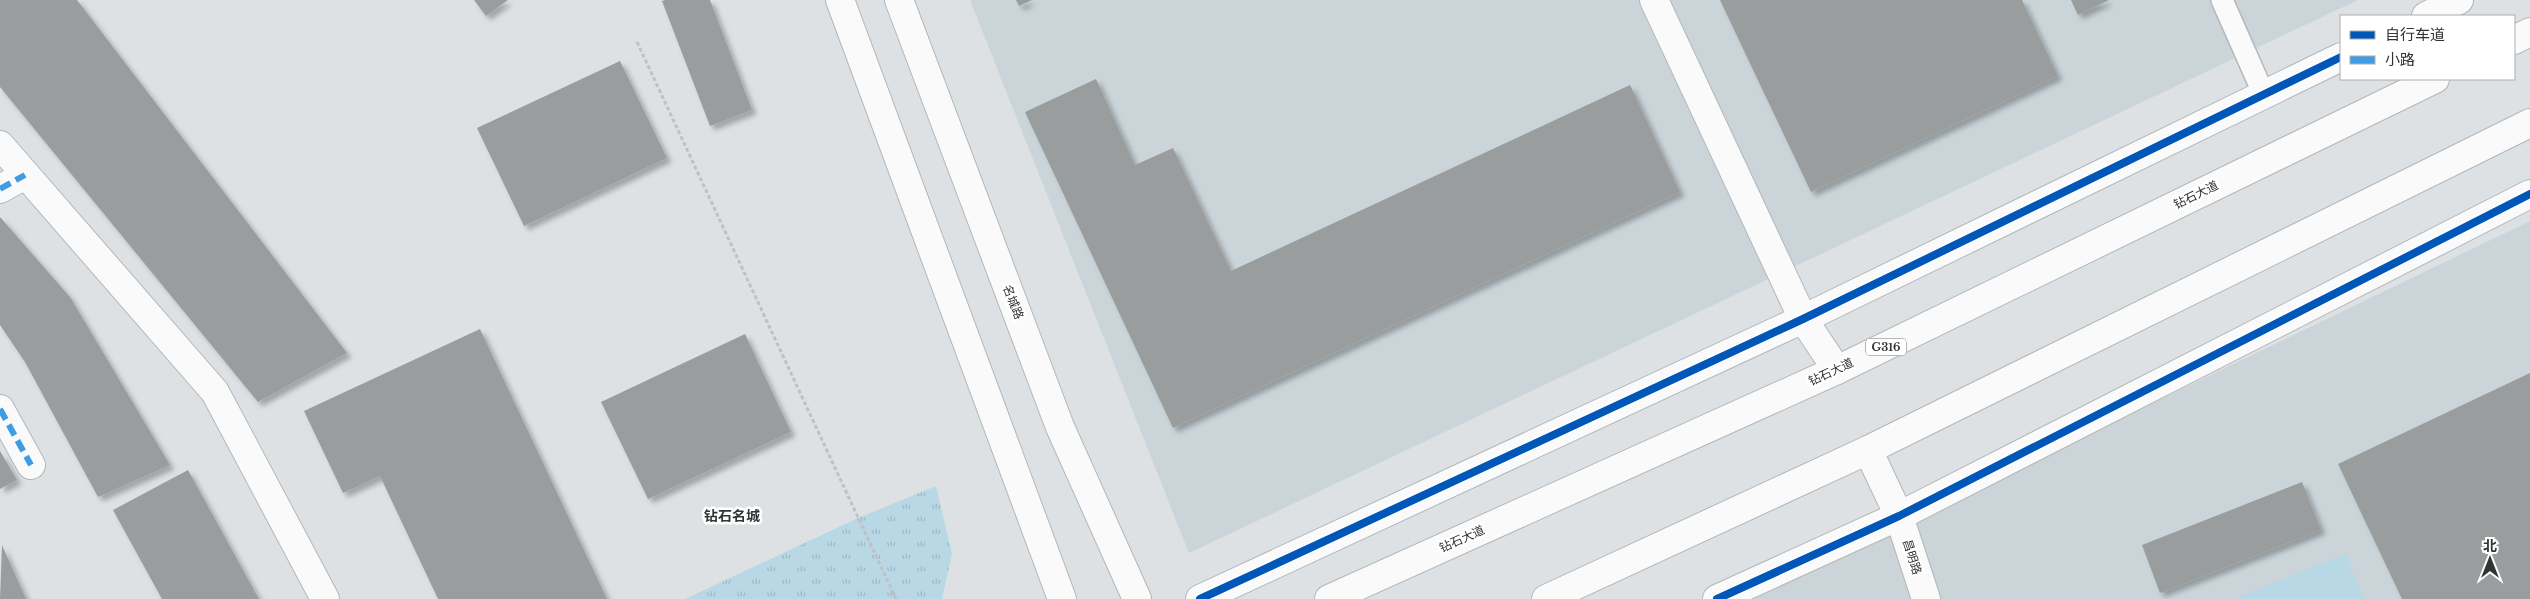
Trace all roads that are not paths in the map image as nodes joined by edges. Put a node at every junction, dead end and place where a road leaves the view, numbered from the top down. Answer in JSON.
{"nodes":[{"id":1,"x":840,"y":0,"type":"edge"},
{"id":2,"x":899,"y":0,"type":"edge"},
{"id":3,"x":1654,"y":0,"type":"edge"},
{"id":4,"x":2222,"y":0,"type":"edge"},
{"id":5,"x":2459,"y":0,"type":"edge"},
{"id":6,"x":2428,"y":15,"type":"edge"},
{"id":7,"x":2530,"y":22,"type":"edge"},
{"id":8,"x":2515,"y":25,"type":"edge"},
{"id":9,"x":2530,"y":32,"type":"edge"},
{"id":10,"x":2515,"y":40,"type":"edge"},
{"id":11,"x":2340,"y":58,"type":"edge"},
{"id":12,"x":2340,"y":67,"type":"edge"},
{"id":13,"x":2303,"y":76,"type":"junction"},
{"id":14,"x":2433,"y":80,"type":"edge"},
{"id":15,"x":2264,"y":95,"type":"junction"},
{"id":16,"x":2530,"y":122,"type":"edge"},
{"id":17,"x":0,"y":145,"type":"edge"},
{"id":18,"x":25,"y":175,"type":"junction"},
{"id":19,"x":0,"y":189,"type":"edge"},
{"id":20,"x":2530,"y":194,"type":"edge"},
{"id":21,"x":1803,"y":319,"type":"junction"},
{"id":22,"x":1837,"y":370,"type":"junction"},
{"id":23,"x":0,"y":409,"type":"edge"},
{"id":24,"x":1868,"y":450,"type":"junction"},
{"id":25,"x":31,"y":465,"type":"dead end"},
{"id":26,"x":1899,"y":516,"type":"junction"},
{"id":27,"x":324,"y":599,"type":"edge"},
{"id":28,"x":1062,"y":599,"type":"edge"},
{"id":29,"x":1137,"y":599,"type":"edge"},
{"id":30,"x":1200,"y":599,"type":"edge"},
{"id":31,"x":1329,"y":599,"type":"edge"},
{"id":32,"x":1546,"y":599,"type":"edge"},
{"id":33,"x":1717,"y":599,"type":"edge"},
{"id":34,"x":1926,"y":599,"type":"edge"}],
"edges":[{"from":1,"to":28,"type":"main road"},
{"from":2,"to":29,"type":"main road","name":"名城路"},
{"from":3,"to":21,"type":"main road"},
{"from":4,"to":15,"type":"lane"},
{"from":5,"to":6,"type":"main road"},
{"from":7,"to":8,"type":"main road"},
{"from":9,"to":10,"type":"main road"},
{"from":11,"to":13,"type":"main road"},
{"from":12,"to":13,"type":"main road"},
{"from":13,"to":15,"type":"main road"},
{"from":14,"to":22,"type":"main road","name":"钻石大道","number":"G316"},
{"from":15,"to":21,"type":"main road"},
{"from":16,"to":24,"type":"main road"},
{"from":17,"to":18,"type":"main road"},
{"from":18,"to":19,"type":"main road"},
{"from":18,"to":27,"type":"main road"},
{"from":20,"to":26,"type":"main road"},
{"from":21,"to":22,"type":"main road"},
{"from":21,"to":30,"type":"main road"},
{"from":22,"to":31,"type":"main road","name":"钻石大道","number":"G316"},
{"from":23,"to":25,"type":"main road"},
{"from":24,"to":26,"type":"main road","name":"昌明路"},
{"from":24,"to":32,"type":"main road"},
{"from":26,"to":33,"type":"main road"},
{"from":26,"to":34,"type":"main road","name":"昌明路"}]}
